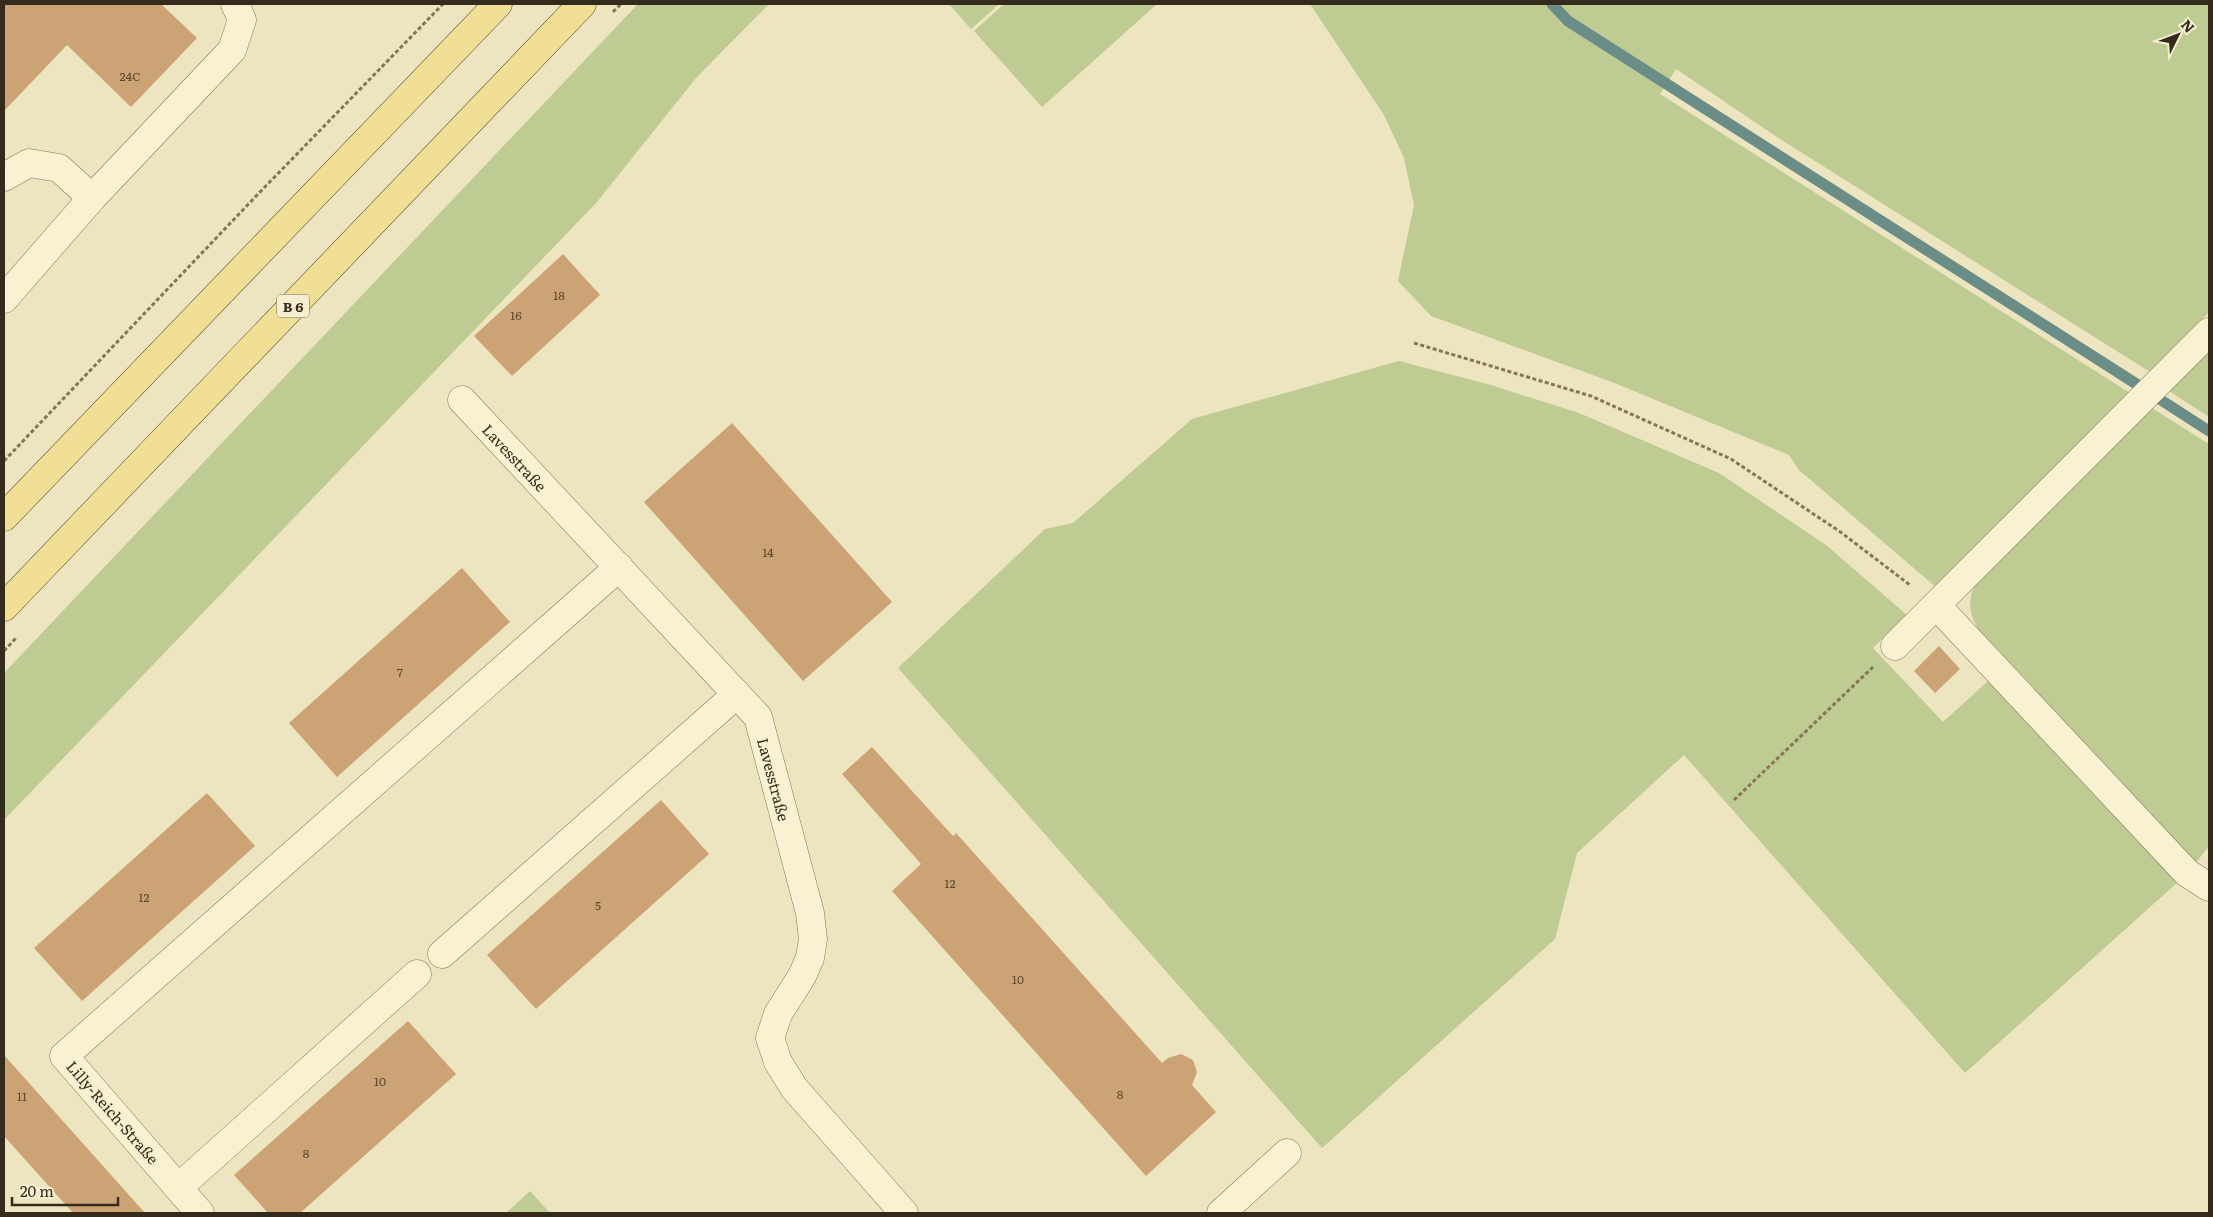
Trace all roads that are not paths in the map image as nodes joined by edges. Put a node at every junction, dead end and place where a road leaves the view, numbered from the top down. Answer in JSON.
{"nodes":[{"id":1,"x":235,"y":4,"type":"edge"},
{"id":2,"x":498,"y":4,"type":"edge"},
{"id":3,"x":582,"y":4,"type":"edge"},
{"id":4,"x":4,"y":178,"type":"edge"},
{"id":5,"x":92,"y":198,"type":"junction"},
{"id":6,"x":4,"y":299,"type":"edge"},
{"id":7,"x":2209,"y":332,"type":"edge"},
{"id":8,"x":462,"y":400,"type":"dead end"},
{"id":9,"x":4,"y":517,"type":"edge"},
{"id":10,"x":619,"y":567,"type":"junction"},
{"id":11,"x":1937,"y":606,"type":"junction"},
{"id":12,"x":4,"y":607,"type":"edge"},
{"id":13,"x":1895,"y":646,"type":"road end"},
{"id":14,"x":737,"y":694,"type":"junction"},
{"id":15,"x":2209,"y":887,"type":"edge"},
{"id":16,"x":442,"y":954,"type":"dead end"},
{"id":17,"x":417,"y":974,"type":"dead end"},
{"id":18,"x":1287,"y":1153,"type":"dead end"},
{"id":19,"x":178,"y":1187,"type":"junction"},
{"id":20,"x":200,"y":1213,"type":"edge"},
{"id":21,"x":904,"y":1213,"type":"edge"},
{"id":22,"x":1221,"y":1213,"type":"edge"}],
"edges":[{"from":1,"to":5,"type":"street"},
{"from":2,"to":9,"type":"main road"},
{"from":3,"to":12,"type":"main road","number":"B 6"},
{"from":4,"to":5,"type":"street"},
{"from":5,"to":6,"type":"street"},
{"from":7,"to":11,"type":"street"},
{"from":8,"to":10,"type":"street","name":"Lavesstraße"},
{"from":10,"to":14,"type":"street","name":"Lavesstraße"},
{"from":10,"to":19,"type":"street","name":"Lilly-Reich-Straße"},
{"from":11,"to":13,"type":"street"},
{"from":11,"to":15,"type":"street"},
{"from":14,"to":16,"type":"street"},
{"from":14,"to":21,"type":"street","name":"Lavesstraße"},
{"from":17,"to":19,"type":"street"},
{"from":18,"to":22,"type":"street"},
{"from":19,"to":20,"type":"street","name":"Lilly-Reich-Straße"}]}
